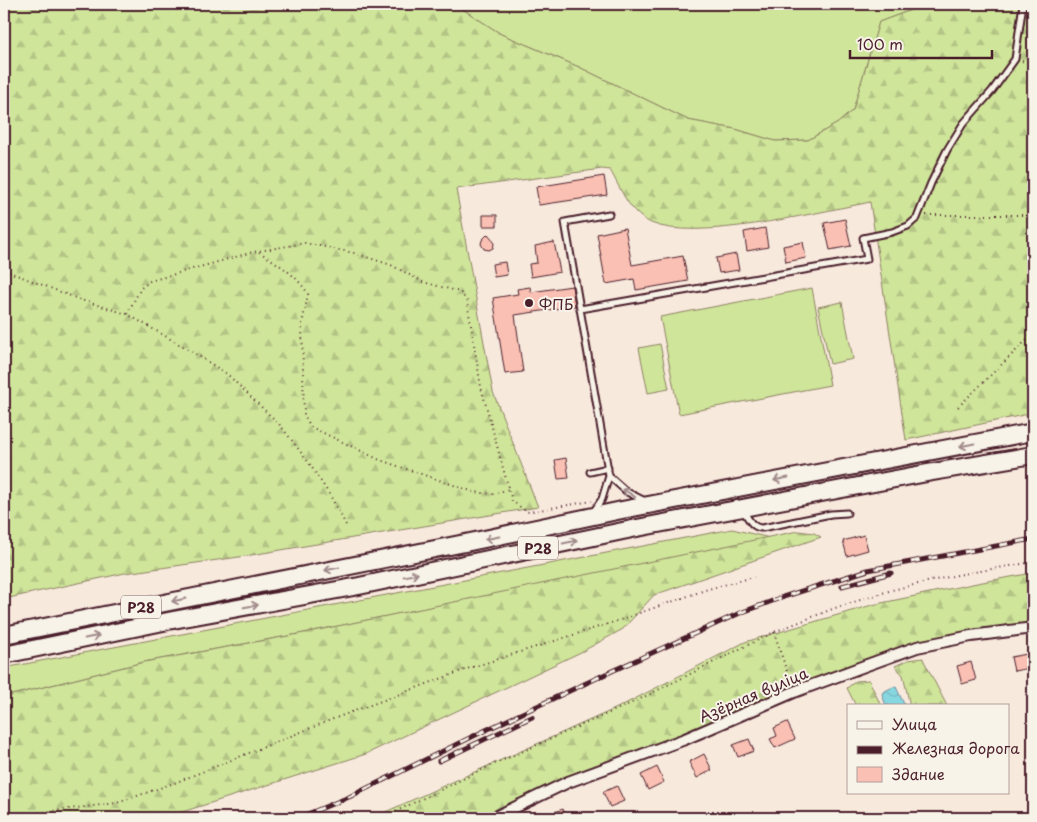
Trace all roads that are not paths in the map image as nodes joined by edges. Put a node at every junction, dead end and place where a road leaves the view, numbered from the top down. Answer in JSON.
{"nodes":[{"id":1,"x":1023,"y":4,"type":"edge"},
{"id":2,"x":609,"y":214,"type":"dead end"},
{"id":3,"x":580,"y":310,"type":"junction"},
{"id":4,"x":1033,"y":432,"type":"edge"},
{"id":5,"x":1033,"y":455,"type":"edge"},
{"id":6,"x":608,"y":468,"type":"junction"},
{"id":7,"x":590,"y":472,"type":"dead end"},
{"id":8,"x":609,"y":476,"type":"junction"},
{"id":9,"x":654,"y":504,"type":"junction"},
{"id":10,"x":741,"y":508,"type":"junction"},
{"id":11,"x":847,"y":513,"type":"dead end"},
{"id":12,"x":591,"y":517,"type":"junction"},
{"id":13,"x":1033,"y":628,"type":"edge"},
{"id":14,"x":4,"y":634,"type":"edge"},
{"id":15,"x":4,"y":655,"type":"edge"},
{"id":16,"x":493,"y":818,"type":"edge"}],
"edges":[{"from":1,"to":3,"type":"lane"},
{"from":2,"to":3,"type":"lane"},
{"from":3,"to":6,"type":"lane"},
{"from":4,"to":9,"type":"highway","number":"Р28","one_way":true},
{"from":5,"to":10,"type":"highway","number":"Р28"},
{"from":6,"to":7,"type":"lane"},
{"from":6,"to":8,"type":"lane"},
{"from":9,"to":8,"type":"lane","one_way":true},
{"from":8,"to":12,"type":"lane"},
{"from":9,"to":12,"type":"highway","number":"Р28"},
{"from":10,"to":11,"type":"lane"},
{"from":15,"to":10,"type":"highway","number":"Р28","one_way":true},
{"from":12,"to":14,"type":"highway","number":"Р28","one_way":true},
{"from":13,"to":16,"type":"street","name":"Азёрная вуліца"}]}
